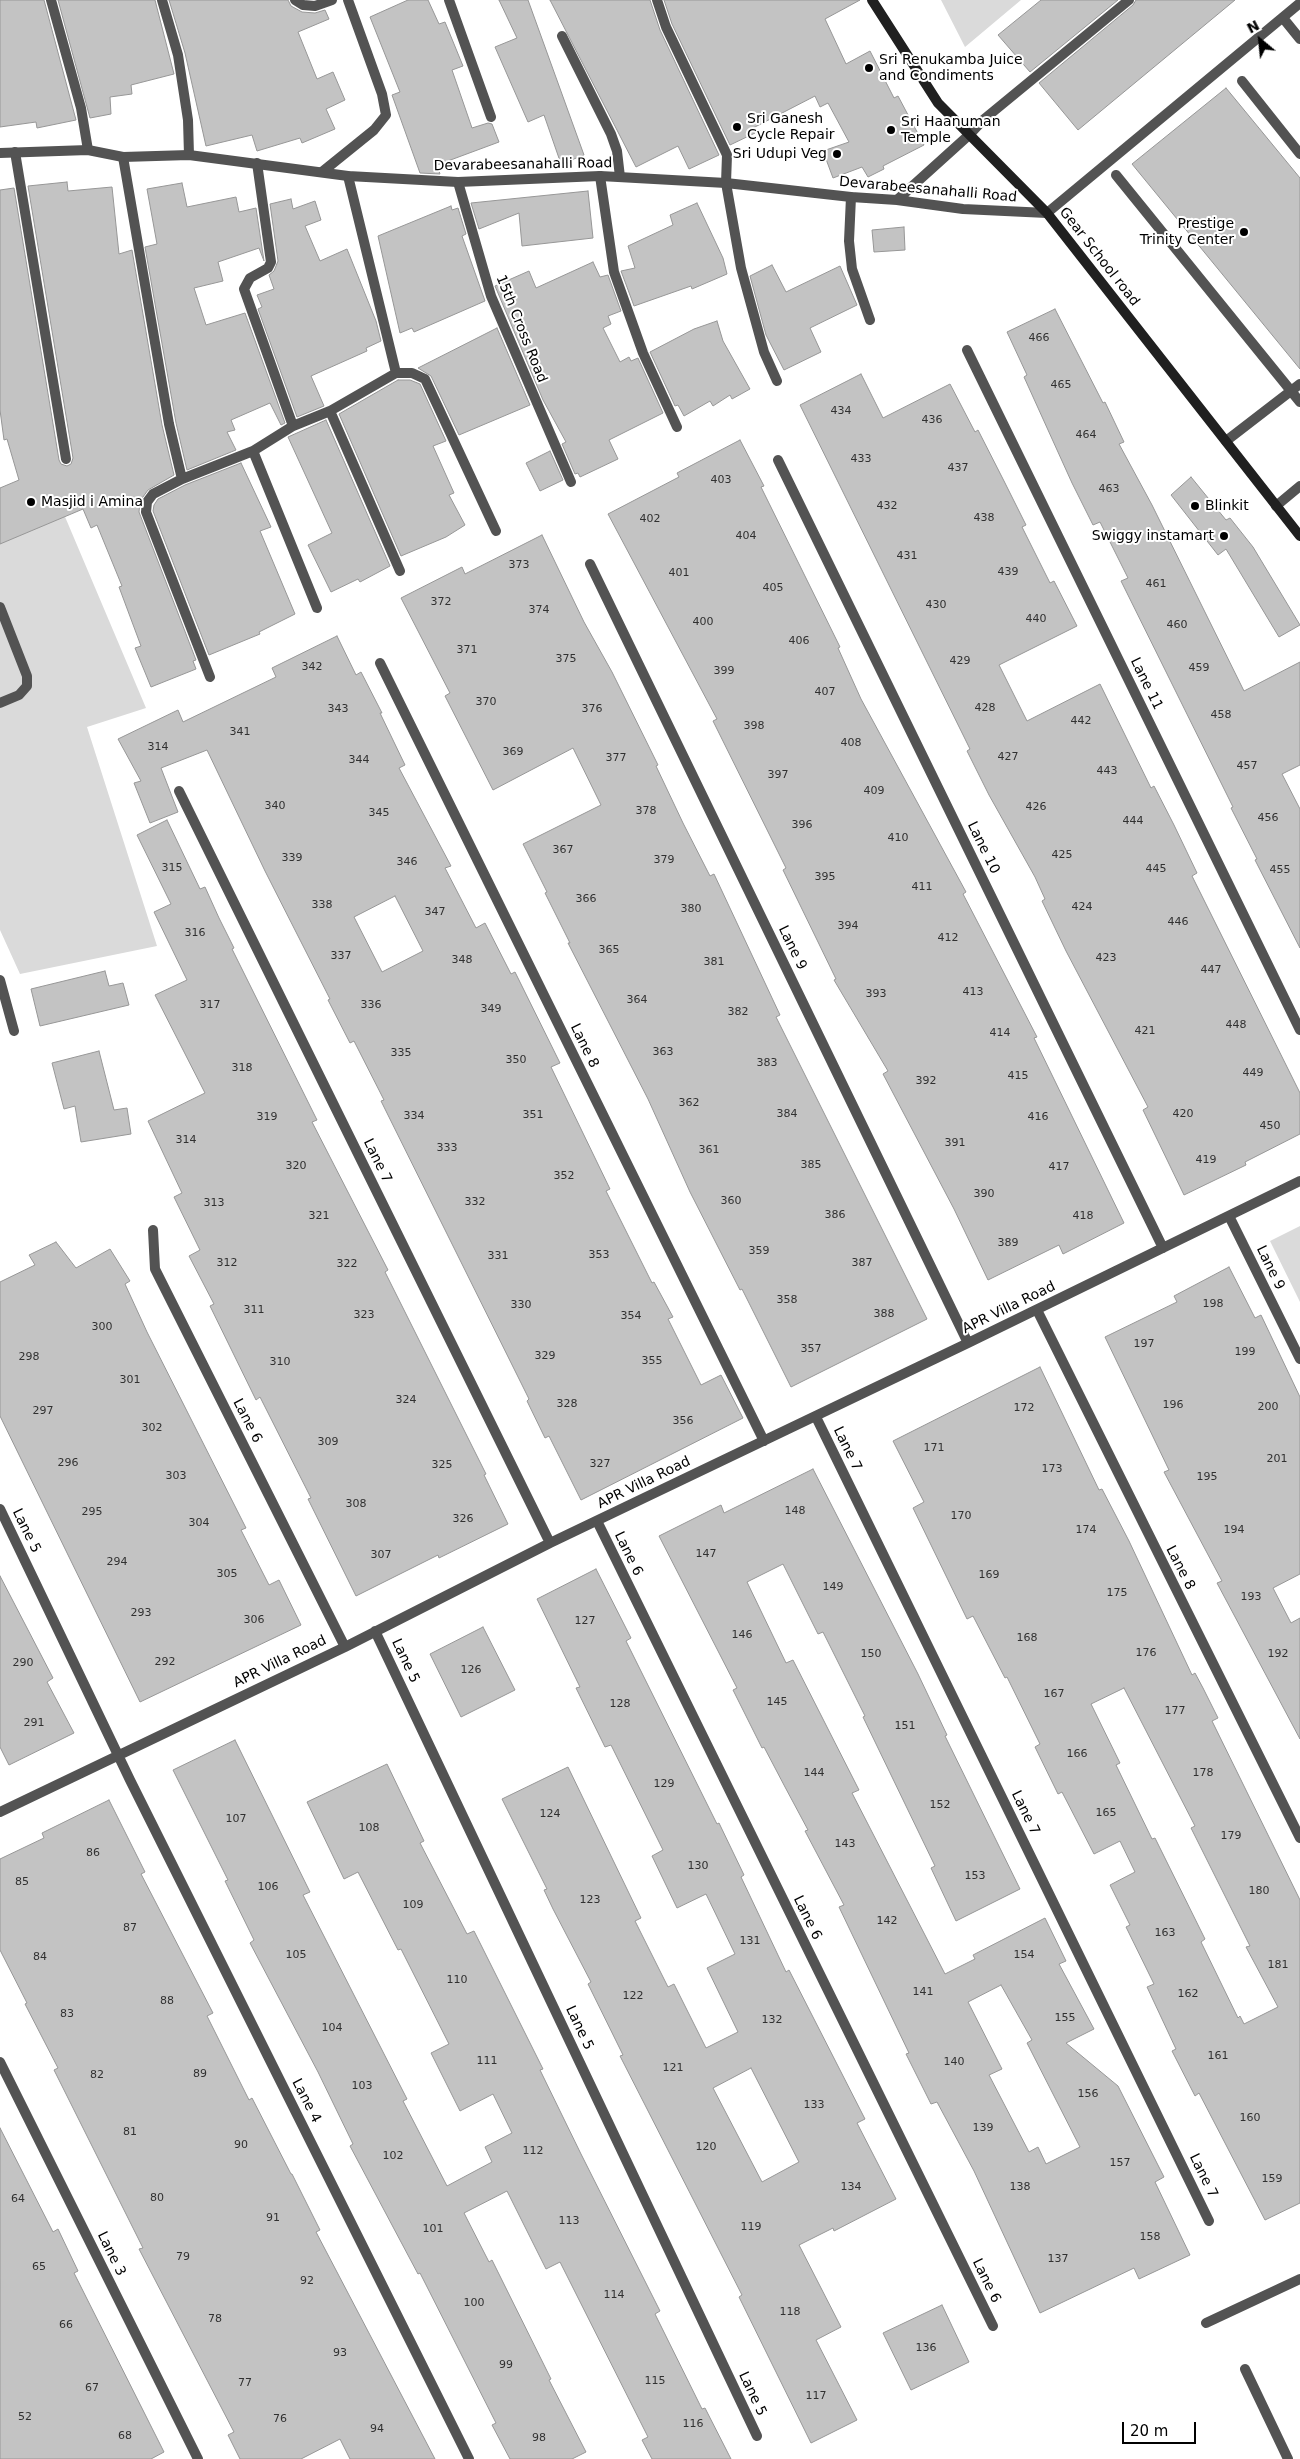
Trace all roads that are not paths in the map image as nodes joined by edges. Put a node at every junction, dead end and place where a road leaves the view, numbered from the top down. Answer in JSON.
{"nodes":[{"id":1,"x":51,"y":0,"type":"edge"},
{"id":2,"x":162,"y":0,"type":"edge"},
{"id":3,"x":295,"y":0,"type":"edge"},
{"id":4,"x":332,"y":0,"type":"edge"},
{"id":5,"x":348,"y":0,"type":"edge"},
{"id":6,"x":449,"y":0,"type":"edge"},
{"id":7,"x":657,"y":0,"type":"edge"},
{"id":8,"x":872,"y":0,"type":"edge"},
{"id":9,"x":1130,"y":0,"type":"edge"},
{"id":10,"x":1300,"y":3,"type":"edge"},
{"id":11,"x":1283,"y":18,"type":"junction"},
{"id":12,"x":562,"y":36,"type":"dead end"},
{"id":13,"x":1300,"y":39,"type":"edge"},
{"id":14,"x":1242,"y":81,"type":"dead end"},
{"id":15,"x":491,"y":117,"type":"dead end"},
{"id":16,"x":969,"y":135,"type":"junction"},
{"id":17,"x":88,"y":150,"type":"junction"},
{"id":18,"x":15,"y":152,"type":"junction"},
{"id":19,"x":0,"y":153,"type":"edge"},
{"id":20,"x":1300,"y":154,"type":"edge"},
{"id":21,"x":189,"y":155,"type":"junction"},
{"id":22,"x":123,"y":157,"type":"junction"},
{"id":23,"x":258,"y":163,"type":"junction"},
{"id":24,"x":322,"y":172,"type":"junction"},
{"id":25,"x":1116,"y":174,"type":"dead end"},
{"id":26,"x":348,"y":176,"type":"junction"},
{"id":27,"x":600,"y":176,"type":"junction"},
{"id":28,"x":620,"y":177,"type":"junction"},
{"id":29,"x":458,"y":182,"type":"junction"},
{"id":30,"x":726,"y":183,"type":"junction"},
{"id":31,"x":851,"y":197,"type":"junction"},
{"id":32,"x":897,"y":200,"type":"junction"},
{"id":33,"x":1047,"y":213,"type":"junction"},
{"id":34,"x":870,"y":320,"type":"dead end"},
{"id":35,"x":967,"y":350,"type":"dead end"},
{"id":36,"x":396,"y":373,"type":"junction"},
{"id":37,"x":777,"y":381,"type":"dead end"},
{"id":38,"x":1300,"y":384,"type":"edge"},
{"id":39,"x":1290,"y":391,"type":"junction"},
{"id":40,"x":1300,"y":402,"type":"edge"},
{"id":41,"x":330,"y":411,"type":"junction"},
{"id":42,"x":293,"y":426,"type":"junction"},
{"id":43,"x":677,"y":427,"type":"dead end"},
{"id":44,"x":1226,"y":441,"type":"junction"},
{"id":45,"x":253,"y":451,"type":"junction"},
{"id":46,"x":66,"y":459,"type":"dead end"},
{"id":47,"x":778,"y":460,"type":"dead end"},
{"id":48,"x":182,"y":479,"type":"junction"},
{"id":49,"x":572,"y":482,"type":"dead end"},
{"id":50,"x":1300,"y":486,"type":"edge"},
{"id":51,"x":1276,"y":506,"type":"junction"},
{"id":52,"x":496,"y":531,"type":"dead end"},
{"id":53,"x":1300,"y":536,"type":"edge"},
{"id":54,"x":590,"y":564,"type":"dead end"},
{"id":55,"x":400,"y":571,"type":"dead end"},
{"id":56,"x":0,"y":607,"type":"edge"},
{"id":57,"x":317,"y":608,"type":"dead end"},
{"id":58,"x":380,"y":663,"type":"dead end"},
{"id":59,"x":210,"y":677,"type":"dead end"},
{"id":60,"x":0,"y":703,"type":"edge"},
{"id":61,"x":179,"y":791,"type":"dead end"},
{"id":62,"x":0,"y":980,"type":"edge"},
{"id":63,"x":1300,"y":1030,"type":"edge"},
{"id":64,"x":14,"y":1031,"type":"dead end"},
{"id":65,"x":1300,"y":1181,"type":"edge"},
{"id":66,"x":1229,"y":1216,"type":"junction"},
{"id":67,"x":153,"y":1230,"type":"dead end"},
{"id":68,"x":1163,"y":1248,"type":"junction"},
{"id":69,"x":1037,"y":1310,"type":"junction"},
{"id":70,"x":968,"y":1343,"type":"junction"},
{"id":71,"x":1300,"y":1359,"type":"edge"},
{"id":72,"x":816,"y":1417,"type":"junction"},
{"id":73,"x":764,"y":1441,"type":"junction"},
{"id":74,"x":0,"y":1509,"type":"edge"},
{"id":75,"x":597,"y":1521,"type":"junction"},
{"id":76,"x":550,"y":1543,"type":"junction"},
{"id":77,"x":376,"y":1630,"type":"junction"},
{"id":78,"x":345,"y":1647,"type":"junction"},
{"id":79,"x":118,"y":1756,"type":"junction"},
{"id":80,"x":0,"y":1812,"type":"edge"},
{"id":81,"x":1300,"y":1838,"type":"edge"},
{"id":82,"x":0,"y":2062,"type":"edge"},
{"id":83,"x":1209,"y":2221,"type":"dead end"},
{"id":84,"x":1300,"y":2279,"type":"edge"},
{"id":85,"x":1206,"y":2323,"type":"dead end"},
{"id":86,"x":993,"y":2326,"type":"dead end"},
{"id":87,"x":1245,"y":2369,"type":"dead end"},
{"id":88,"x":757,"y":2436,"type":"dead end"},
{"id":89,"x":198,"y":2459,"type":"edge"},
{"id":90,"x":469,"y":2459,"type":"edge"},
{"id":91,"x":1288,"y":2459,"type":"edge"}],
"edges":[{"from":1,"to":17,"type":"street"},
{"from":2,"to":21,"type":"street"},
{"from":3,"to":4,"type":"street"},
{"from":5,"to":24,"type":"street"},
{"from":6,"to":15,"type":"street"},
{"from":7,"to":30,"type":"street"},
{"from":8,"to":16,"type":"main road","name":"Gear School road"},
{"from":9,"to":16,"type":"street"},
{"from":10,"to":11,"type":"street"},
{"from":11,"to":13,"type":"street"},
{"from":11,"to":33,"type":"street"},
{"from":12,"to":28,"type":"street"},
{"from":14,"to":20,"type":"street"},
{"from":16,"to":32,"type":"street"},
{"from":16,"to":33,"type":"main road","name":"Gear School road"},
{"from":17,"to":18,"type":"street","name":"Devarabeesanahalli Road"},
{"from":17,"to":22,"type":"street","name":"Devarabeesanahalli Road"},
{"from":18,"to":19,"type":"street","name":"Devarabeesanahalli Road"},
{"from":18,"to":46,"type":"street"},
{"from":21,"to":22,"type":"street","name":"Devarabeesanahalli Road"},
{"from":21,"to":23,"type":"street","name":"Devarabeesanahalli Road"},
{"from":22,"to":48,"type":"street"},
{"from":23,"to":24,"type":"street","name":"Devarabeesanahalli Road"},
{"from":23,"to":42,"type":"street"},
{"from":24,"to":26,"type":"street","name":"Devarabeesanahalli Road"},
{"from":25,"to":39,"type":"street"},
{"from":26,"to":29,"type":"street","name":"Devarabeesanahalli Road"},
{"from":26,"to":36,"type":"street"},
{"from":27,"to":28,"type":"street","name":"Devarabeesanahalli Road"},
{"from":27,"to":29,"type":"street","name":"Devarabeesanahalli Road"},
{"from":27,"to":43,"type":"street"},
{"from":28,"to":30,"type":"street","name":"Devarabeesanahalli Road"},
{"from":29,"to":49,"type":"street","name":"15th Cross Road"},
{"from":30,"to":31,"type":"street","name":"Devarabeesanahalli Road"},
{"from":30,"to":37,"type":"street"},
{"from":31,"to":32,"type":"street","name":"Devarabeesanahalli Road"},
{"from":31,"to":34,"type":"street"},
{"from":32,"to":33,"type":"street","name":"Devarabeesanahalli Road"},
{"from":33,"to":44,"type":"main road","name":"Gear School road"},
{"from":35,"to":63,"type":"street","name":"Lane 11"},
{"from":36,"to":41,"type":"street"},
{"from":36,"to":52,"type":"street"},
{"from":38,"to":39,"type":"street"},
{"from":39,"to":40,"type":"street"},
{"from":39,"to":44,"type":"street"},
{"from":41,"to":42,"type":"street"},
{"from":41,"to":55,"type":"street"},
{"from":42,"to":45,"type":"street"},
{"from":44,"to":51,"type":"main road","name":"Gear School road"},
{"from":45,"to":48,"type":"street"},
{"from":45,"to":57,"type":"street"},
{"from":47,"to":68,"type":"street","name":"Lane 10"},
{"from":48,"to":59,"type":"street"},
{"from":50,"to":51,"type":"street"},
{"from":51,"to":53,"type":"main road","name":"Gear School road"},
{"from":54,"to":70,"type":"street","name":"Lane 9"},
{"from":56,"to":60,"type":"street"},
{"from":58,"to":73,"type":"street","name":"Lane 8"},
{"from":61,"to":76,"type":"street","name":"Lane 7"},
{"from":62,"to":64,"type":"street"},
{"from":65,"to":66,"type":"street","name":"APR Villa Road"},
{"from":66,"to":68,"type":"street","name":"APR Villa Road"},
{"from":66,"to":71,"type":"street","name":"Lane 9"},
{"from":67,"to":78,"type":"street","name":"Lane 6"},
{"from":68,"to":69,"type":"street","name":"APR Villa Road"},
{"from":69,"to":70,"type":"street","name":"APR Villa Road"},
{"from":69,"to":81,"type":"street","name":"Lane 8"},
{"from":70,"to":72,"type":"street","name":"APR Villa Road"},
{"from":72,"to":73,"type":"street","name":"APR Villa Road"},
{"from":72,"to":83,"type":"street","name":"Lane 7"},
{"from":73,"to":75,"type":"street","name":"APR Villa Road"},
{"from":74,"to":79,"type":"street","name":"Lane 5"},
{"from":75,"to":76,"type":"street","name":"APR Villa Road"},
{"from":75,"to":86,"type":"street","name":"Lane 6"},
{"from":76,"to":77,"type":"street","name":"APR Villa Road"},
{"from":77,"to":78,"type":"street","name":"APR Villa Road"},
{"from":77,"to":88,"type":"street","name":"Lane 5"},
{"from":78,"to":79,"type":"street","name":"APR Villa Road"},
{"from":79,"to":80,"type":"street","name":"APR Villa Road"},
{"from":79,"to":90,"type":"street","name":"Lane 4"},
{"from":82,"to":89,"type":"street","name":"Lane 3"},
{"from":84,"to":85,"type":"street"},
{"from":87,"to":91,"type":"street"}]}
